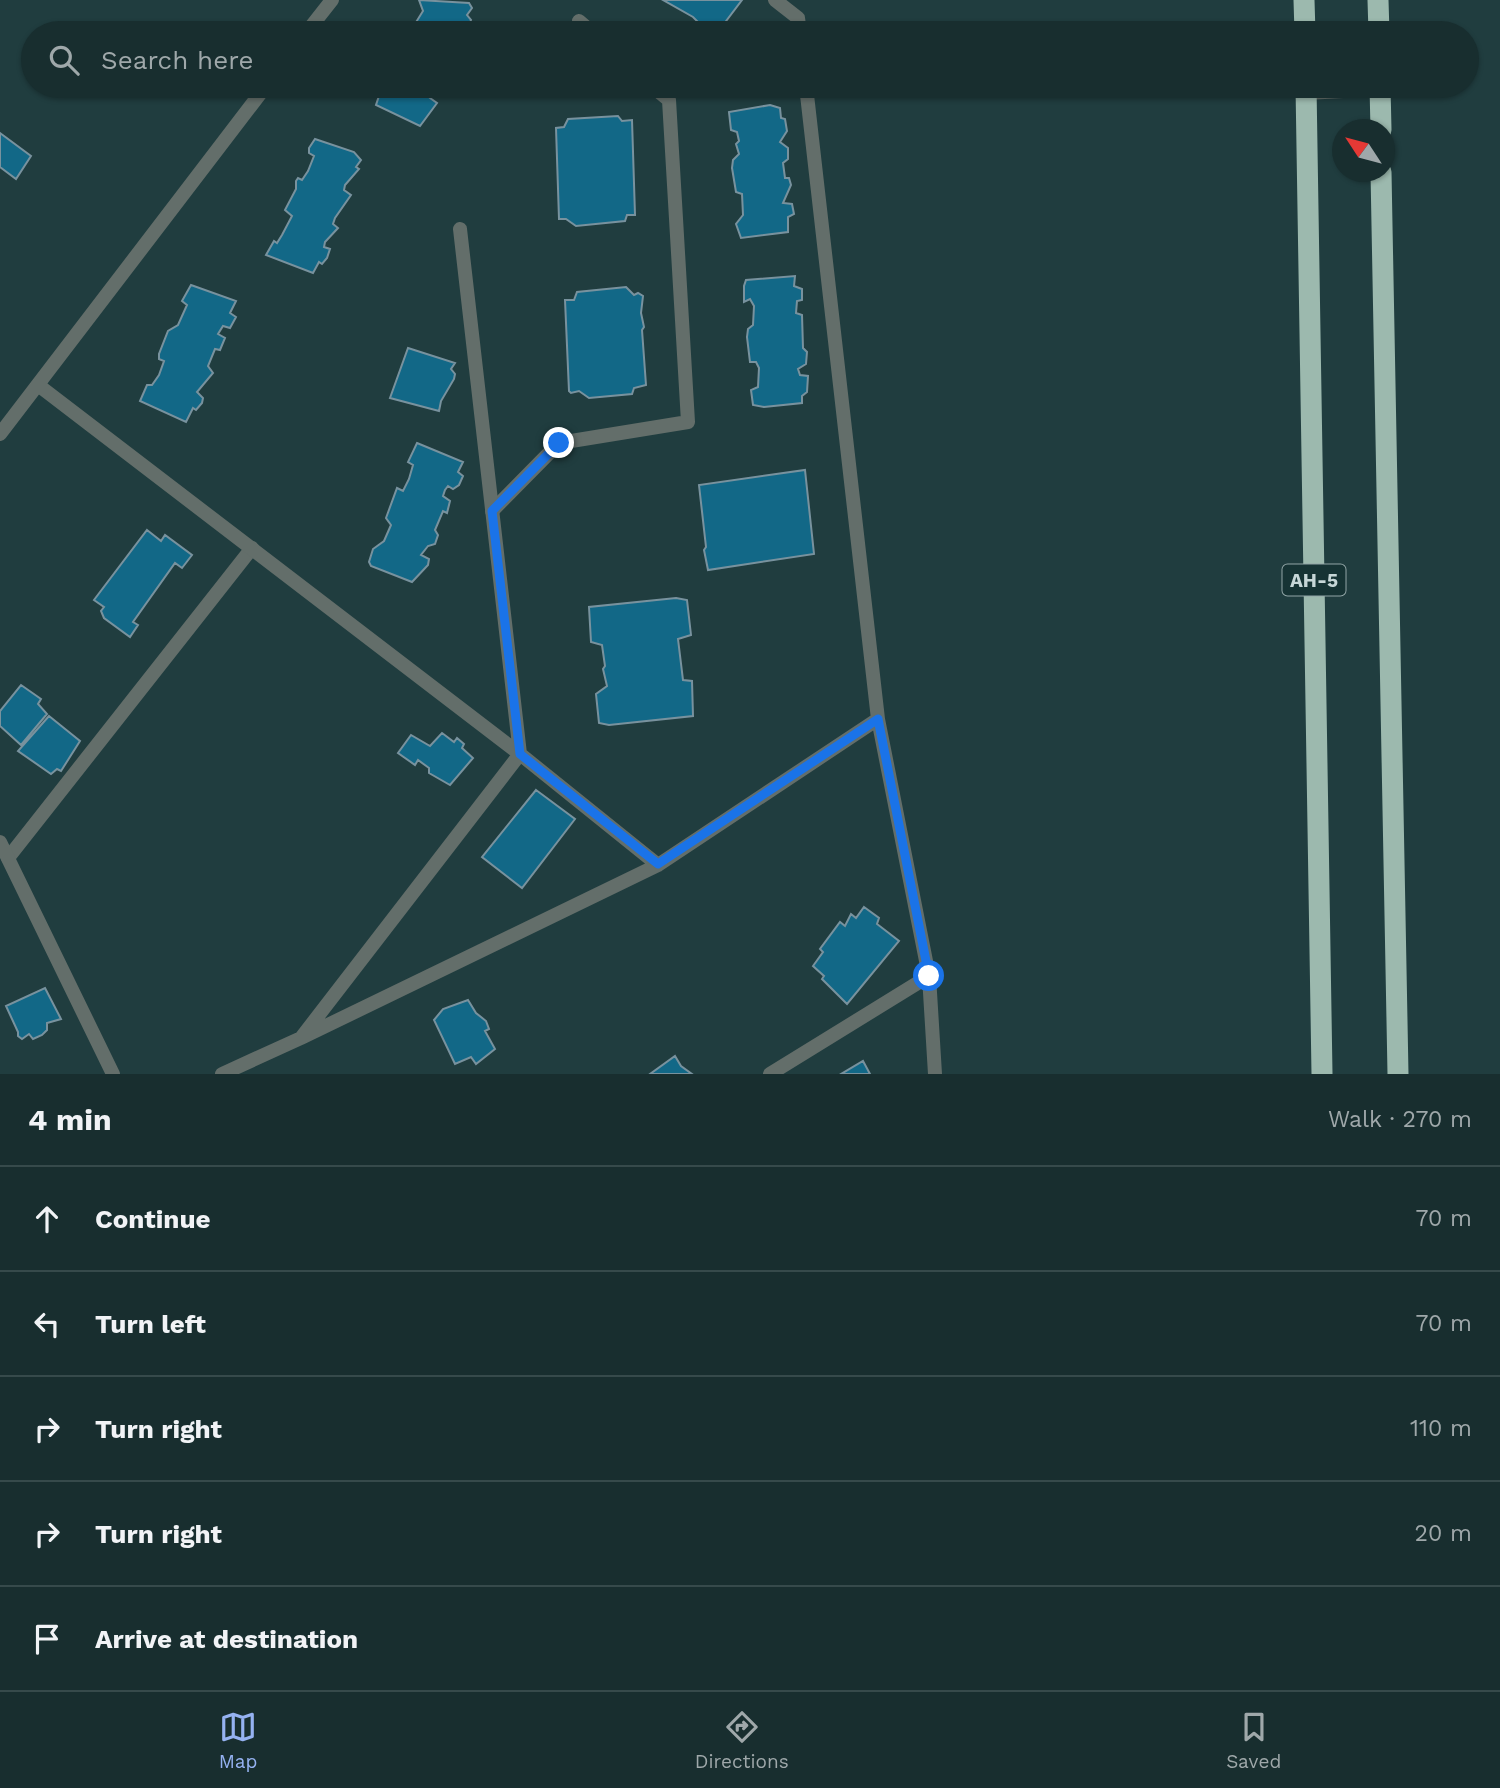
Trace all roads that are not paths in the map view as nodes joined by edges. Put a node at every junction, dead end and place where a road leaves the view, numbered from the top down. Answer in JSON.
{"nodes":[{"id":1,"x":331,"y":0,"type":"edge"},
{"id":2,"x":775,"y":0,"type":"edge"},
{"id":3,"x":1304,"y":0,"type":"edge"},
{"id":4,"x":1378,"y":0,"type":"edge"},
{"id":5,"x":315,"y":21,"type":"edge"},
{"id":6,"x":798,"y":21,"type":"edge"},
{"id":7,"x":1305,"y":21,"type":"edge"},
{"id":8,"x":1379,"y":21,"type":"edge"},
{"id":9,"x":257,"y":98,"type":"edge"},
{"id":10,"x":667,"y":98,"type":"edge"},
{"id":11,"x":807,"y":98,"type":"edge"},
{"id":12,"x":1306,"y":98,"type":"edge"},
{"id":13,"x":1380,"y":98,"type":"edge"},
{"id":14,"x":1381,"y":119,"type":"edge"},
{"id":15,"x":1381,"y":182,"type":"edge"},
{"id":16,"x":460,"y":229,"type":"dead end"},
{"id":17,"x":38,"y":385,"type":"junction"},
{"id":18,"x":0,"y":434,"type":"edge"},
{"id":19,"x":492,"y":511,"type":"junction"},
{"id":20,"x":252,"y":548,"type":"junction"},
{"id":21,"x":878,"y":719,"type":"junction"},
{"id":22,"x":520,"y":754,"type":"junction"},
{"id":23,"x":0,"y":842,"type":"edge"},
{"id":24,"x":8,"y":858,"type":"junction"},
{"id":25,"x":658,"y":864,"type":"junction"},
{"id":26,"x":929,"y":976,"type":"junction"},
{"id":27,"x":301,"y":1038,"type":"junction"},
{"id":28,"x":113,"y":1074,"type":"edge"},
{"id":29,"x":222,"y":1074,"type":"edge"},
{"id":30,"x":770,"y":1074,"type":"edge"},
{"id":31,"x":934,"y":1074,"type":"edge"},
{"id":32,"x":1322,"y":1074,"type":"edge"},
{"id":33,"x":1398,"y":1074,"type":"edge"}],
"edges":[{"from":1,"to":5,"type":"street"},
{"from":2,"to":6,"type":"street"},
{"from":3,"to":7,"type":"highway"},
{"from":4,"to":8,"type":"highway"},
{"from":9,"to":17,"type":"street"},
{"from":10,"to":19,"type":"street"},
{"from":11,"to":21,"type":"street"},
{"from":12,"to":32,"type":"highway","number":"AH-5"},
{"from":13,"to":14,"type":"highway"},
{"from":15,"to":33,"type":"highway"},
{"from":16,"to":19,"type":"street"},
{"from":17,"to":18,"type":"street"},
{"from":17,"to":20,"type":"street"},
{"from":19,"to":22,"type":"street"},
{"from":20,"to":22,"type":"street"},
{"from":20,"to":24,"type":"street"},
{"from":21,"to":25,"type":"street"},
{"from":21,"to":26,"type":"street"},
{"from":22,"to":25,"type":"street"},
{"from":22,"to":27,"type":"street"},
{"from":23,"to":24,"type":"street"},
{"from":24,"to":28,"type":"street"},
{"from":25,"to":27,"type":"street"},
{"from":26,"to":30,"type":"street"},
{"from":26,"to":31,"type":"street"},
{"from":27,"to":29,"type":"street"}]}
